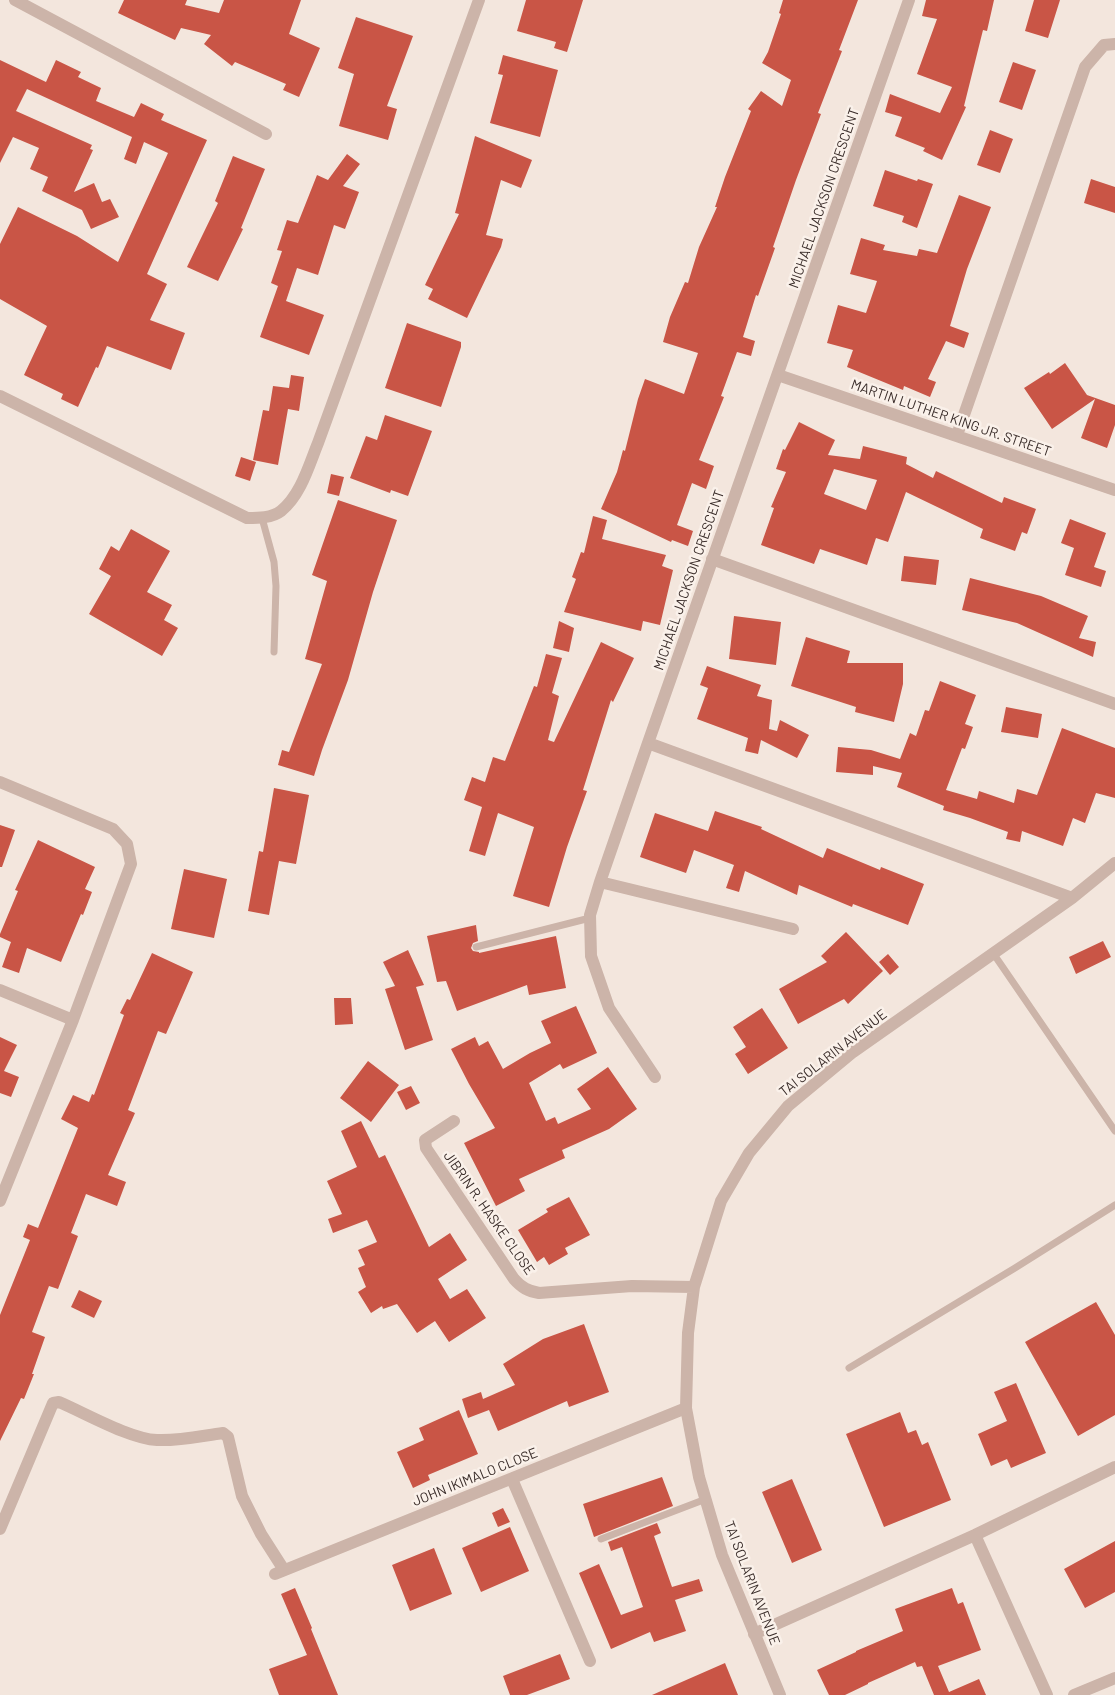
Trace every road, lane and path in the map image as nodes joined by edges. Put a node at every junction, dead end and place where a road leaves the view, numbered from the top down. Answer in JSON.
{"nodes":[{"id":1,"x":14,"y":0,"type":"edge"},
{"id":2,"x":479,"y":0,"type":"edge"},
{"id":3,"x":909,"y":0,"type":"edge"},
{"id":4,"x":1115,"y":44,"type":"edge"},
{"id":5,"x":266,"y":134,"type":"dead end"},
{"id":6,"x":778,"y":375,"type":"junction"},
{"id":7,"x":0,"y":396,"type":"edge"},
{"id":8,"x":956,"y":435,"type":"junction"},
{"id":9,"x":1115,"y":490,"type":"edge"},
{"id":10,"x":262,"y":518,"type":"junction"},
{"id":11,"x":712,"y":559,"type":"junction"},
{"id":12,"x":274,"y":652,"type":"dead end"},
{"id":13,"x":1115,"y":704,"type":"edge"},
{"id":14,"x":648,"y":744,"type":"junction"},
{"id":15,"x":0,"y":782,"type":"edge"},
{"id":16,"x":1115,"y":863,"type":"edge"},
{"id":17,"x":600,"y":882,"type":"junction"},
{"id":18,"x":1072,"y":898,"type":"junction"},
{"id":19,"x":590,"y":918,"type":"junction"},
{"id":20,"x":793,"y":929,"type":"dead end"},
{"id":21,"x":476,"y":947,"type":"dead end"},
{"id":22,"x":993,"y":953,"type":"junction"},
{"id":23,"x":0,"y":990,"type":"edge"},
{"id":24,"x":73,"y":1020,"type":"junction"},
{"id":25,"x":655,"y":1077,"type":"dead end"},
{"id":26,"x":454,"y":1121,"type":"dead end"},
{"id":27,"x":1115,"y":1131,"type":"edge"},
{"id":28,"x":0,"y":1200,"type":"edge"},
{"id":29,"x":1115,"y":1205,"type":"edge"},
{"id":30,"x":694,"y":1287,"type":"junction"},
{"id":31,"x":849,"y":1368,"type":"dead end"},
{"id":32,"x":686,"y":1408,"type":"junction"},
{"id":33,"x":1115,"y":1467,"type":"edge"},
{"id":34,"x":512,"y":1479,"type":"junction"},
{"id":35,"x":706,"y":1499,"type":"junction"},
{"id":36,"x":0,"y":1529,"type":"edge"},
{"id":37,"x":975,"y":1535,"type":"junction"},
{"id":38,"x":601,"y":1539,"type":"dead end"},
{"id":39,"x":754,"y":1634,"type":"junction"},
{"id":40,"x":590,"y":1661,"type":"dead end"},
{"id":41,"x":1115,"y":1678,"type":"edge"},
{"id":42,"x":780,"y":1695,"type":"edge"},
{"id":43,"x":1047,"y":1695,"type":"edge"},
{"id":44,"x":1074,"y":1695,"type":"edge"}],
"edges":[{"from":1,"to":5,"type":"street"},
{"from":2,"to":10,"type":"street"},
{"from":3,"to":6,"type":"street","name":"MICHAEL JACKSON CRESCENT"},
{"from":4,"to":8,"type":"street"},
{"from":6,"to":8,"type":"street","name":"MARTIN LUTHER KING JR. STREET"},
{"from":6,"to":11,"type":"street","name":"MICHAEL JACKSON CRESCENT"},
{"from":7,"to":10,"type":"street"},
{"from":8,"to":9,"type":"street","name":"MARTIN LUTHER KING JR. STREET"},
{"from":10,"to":12,"type":"lane"},
{"from":11,"to":13,"type":"street"},
{"from":11,"to":14,"type":"street","name":"MICHAEL JACKSON CRESCENT"},
{"from":14,"to":17,"type":"street","name":"MICHAEL JACKSON CRESCENT"},
{"from":14,"to":18,"type":"street"},
{"from":15,"to":24,"type":"street"},
{"from":16,"to":18,"type":"street","name":"TAI SOLARIN AVENUE"},
{"from":17,"to":19,"type":"street","name":"MICHAEL JACKSON CRESCENT"},
{"from":17,"to":20,"type":"street"},
{"from":18,"to":22,"type":"street","name":"TAI SOLARIN AVENUE"},
{"from":19,"to":21,"type":"lane"},
{"from":19,"to":25,"type":"street","name":"MICHAEL JACKSON CRESCENT"},
{"from":22,"to":27,"type":"lane"},
{"from":22,"to":30,"type":"street","name":"TAI SOLARIN AVENUE"},
{"from":23,"to":24,"type":"street"},
{"from":24,"to":28,"type":"street"},
{"from":26,"to":30,"type":"street","name":"JIBRIN R. HASKE CLOSE"},
{"from":29,"to":31,"type":"lane"},
{"from":30,"to":32,"type":"street","name":"TAI SOLARIN AVENUE"},
{"from":32,"to":34,"type":"street","name":"JOHN IKIMALO CLOSE"},
{"from":32,"to":35,"type":"street","name":"TAI SOLARIN AVENUE"},
{"from":33,"to":37,"type":"street"},
{"from":34,"to":36,"type":"street","name":"JOHN IKIMALO CLOSE"},
{"from":34,"to":40,"type":"street"},
{"from":35,"to":38,"type":"lane"},
{"from":35,"to":39,"type":"street","name":"TAI SOLARIN AVENUE"},
{"from":37,"to":39,"type":"street"},
{"from":37,"to":43,"type":"street"},
{"from":39,"to":42,"type":"street","name":"TAI SOLARIN AVENUE"},
{"from":41,"to":44,"type":"street"}]}
